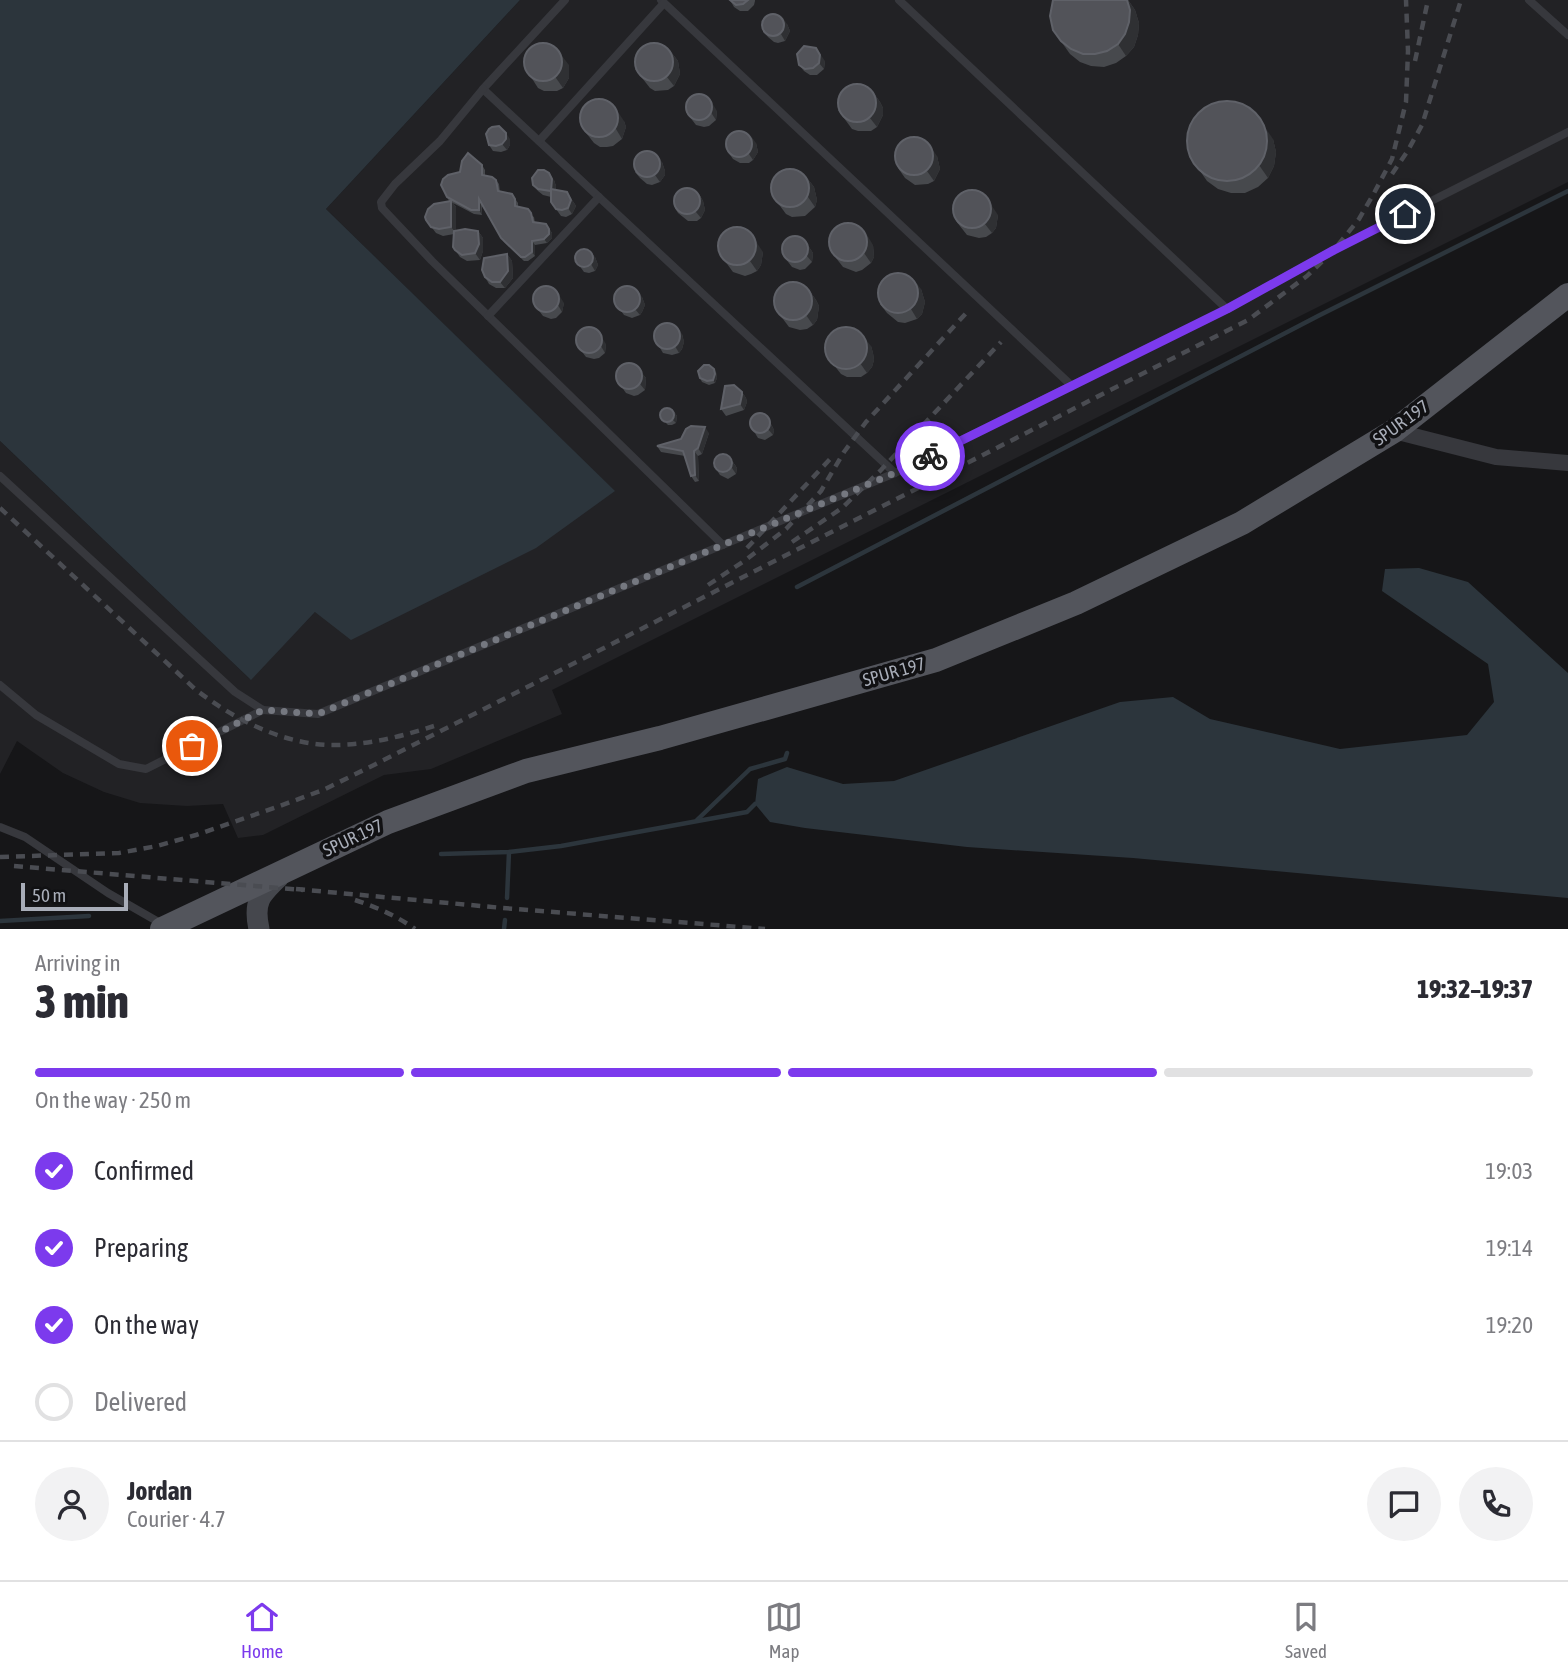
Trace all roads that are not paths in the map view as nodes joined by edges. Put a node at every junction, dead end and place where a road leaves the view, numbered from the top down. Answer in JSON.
{"nodes":[{"id":1,"x":565,"y":0,"type":"edge"},
{"id":2,"x":899,"y":0,"type":"edge"},
{"id":3,"x":1529,"y":0,"type":"edge"},
{"id":4,"x":663,"y":1,"type":"edge"},
{"id":5,"x":1568,"y":35,"type":"edge"},
{"id":6,"x":483,"y":89,"type":"junction"},
{"id":7,"x":1568,"y":132,"type":"edge"},
{"id":8,"x":539,"y":141,"type":"junction"},
{"id":9,"x":599,"y":197,"type":"junction"},
{"id":10,"x":1568,"y":295,"type":"edge"},
{"id":11,"x":1227,"y":309,"type":"junction"},
{"id":12,"x":488,"y":316,"type":"junction"},
{"id":13,"x":1072,"y":386,"type":"junction"},
{"id":14,"x":1394,"y":431,"type":"junction"},
{"id":15,"x":1568,"y":463,"type":"edge"},
{"id":16,"x":895,"y":473,"type":"junction"},
{"id":17,"x":0,"y":476,"type":"edge"},
{"id":18,"x":723,"y":545,"type":"junction"},
{"id":19,"x":0,"y":685,"type":"edge"},
{"id":20,"x":263,"y":710,"type":"junction"},
{"id":21,"x":0,"y":827,"type":"edge"},
{"id":22,"x":285,"y":870,"type":"junction"},
{"id":23,"x":166,"y":928,"type":"edge"},
{"id":24,"x":197,"y":929,"type":"edge"},
{"id":25,"x":259,"y":929,"type":"edge"}],
"edges":[{"from":1,"to":6,"type":"lane"},
{"from":2,"to":11,"type":"lane"},
{"from":3,"to":5,"type":"lane"},
{"from":4,"to":8,"type":"lane"},
{"from":4,"to":13,"type":"lane"},
{"from":6,"to":8,"type":"lane"},
{"from":6,"to":12,"type":"lane"},
{"from":7,"to":11,"type":"lane"},
{"from":8,"to":9,"type":"lane"},
{"from":9,"to":12,"type":"lane"},
{"from":9,"to":16,"type":"lane"},
{"from":10,"to":14,"type":"main road","name":"SPUR 197"},
{"from":11,"to":13,"type":"lane"},
{"from":12,"to":18,"type":"lane"},
{"from":13,"to":16,"type":"lane"},
{"from":14,"to":15,"type":"street"},
{"from":14,"to":22,"type":"main road","name":"SPUR 197"},
{"from":16,"to":18,"type":"lane"},
{"from":17,"to":20,"type":"lane"},
{"from":18,"to":20,"type":"lane"},
{"from":19,"to":20,"type":"lane"},
{"from":21,"to":23,"type":"lane"},
{"from":22,"to":23,"type":"main road","name":"SPUR 197"},
{"from":22,"to":25,"type":"main road"},
{"from":23,"to":24,"type":"main road"}]}
